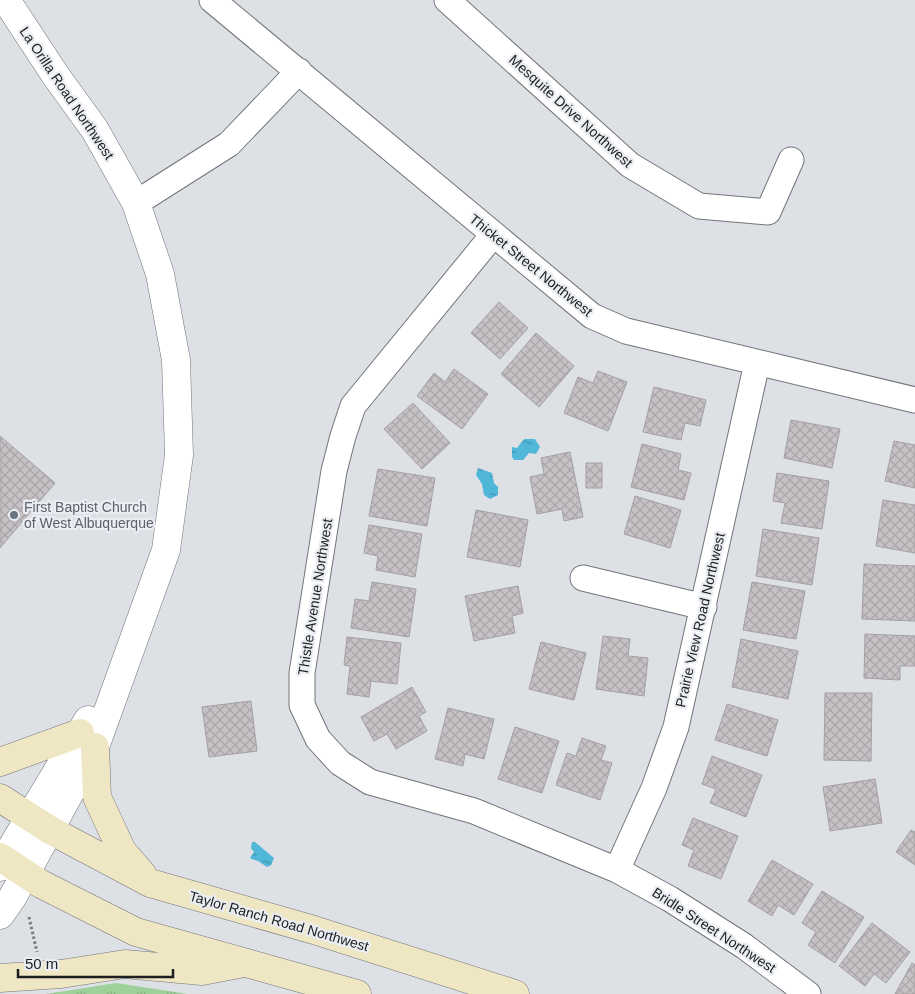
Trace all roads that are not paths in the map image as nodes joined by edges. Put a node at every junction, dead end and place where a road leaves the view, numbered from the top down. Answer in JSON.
{"nodes":[{"id":1,"x":6,"y":0,"type":"edge"},
{"id":2,"x":212,"y":0,"type":"edge"},
{"id":3,"x":447,"y":0,"type":"edge"},
{"id":4,"x":300,"y":71,"type":"junction"},
{"id":5,"x":791,"y":160,"type":"dead end"},
{"id":6,"x":136,"y":203,"type":"junction"},
{"id":7,"x":493,"y":235,"type":"junction"},
{"id":8,"x":758,"y":362,"type":"junction"},
{"id":9,"x":915,"y":400,"type":"edge"},
{"id":10,"x":583,"y":578,"type":"dead end"},
{"id":11,"x":704,"y":606,"type":"junction"},
{"id":12,"x":88,"y":740,"type":"junction"},
{"id":13,"x":0,"y":762,"type":"edge"},
{"id":14,"x":0,"y":798,"type":"edge"},
{"id":15,"x":40,"y":824,"type":"junction"},
{"id":16,"x":7,"y":864,"type":"edge"},
{"id":17,"x":617,"y":870,"type":"junction"},
{"id":18,"x":150,"y":883,"type":"junction"},
{"id":19,"x":0,"y":915,"type":"edge"},
{"id":20,"x":244,"y":962,"type":"junction"},
{"id":21,"x":0,"y":978,"type":"edge"},
{"id":22,"x":357,"y":994,"type":"edge"},
{"id":23,"x":515,"y":994,"type":"edge"},
{"id":24,"x":808,"y":994,"type":"edge"}],
"edges":[{"from":1,"to":6,"type":"street","name":"La Orilla Road Northwest"},
{"from":2,"to":4,"type":"street","name":"Thicket Street Northwest"},
{"from":3,"to":5,"type":"street","name":"Mesquite Drive Northwest"},
{"from":4,"to":6,"type":"street"},
{"from":4,"to":7,"type":"street","name":"Thicket Street Northwest"},
{"from":6,"to":12,"type":"street","name":"La Orilla Road Northwest"},
{"from":7,"to":8,"type":"street","name":"Thicket Street Northwest"},
{"from":7,"to":17,"type":"street","name":"Thistle Avenue Northwest"},
{"from":8,"to":9,"type":"street","name":"Thicket Street Northwest"},
{"from":8,"to":11,"type":"street","name":"Prairie View Road Northwest"},
{"from":10,"to":11,"type":"street"},
{"from":11,"to":17,"type":"street","name":"Prairie View Road Northwest"},
{"from":12,"to":13,"type":"main road"},
{"from":12,"to":15,"type":"street"},
{"from":12,"to":18,"type":"main road"},
{"from":14,"to":15,"type":"main road","name":"Taylor Ranch Road Northwest"},
{"from":15,"to":16,"type":"street"},
{"from":15,"to":18,"type":"main road","name":"Taylor Ranch Road Northwest"},
{"from":16,"to":19,"type":"street"},
{"from":16,"to":20,"type":"main road"},
{"from":17,"to":24,"type":"street","name":"Bridle Street Northwest"},
{"from":18,"to":23,"type":"main road","name":"Taylor Ranch Road Northwest"},
{"from":20,"to":21,"type":"main road"},
{"from":20,"to":22,"type":"main road"}]}
